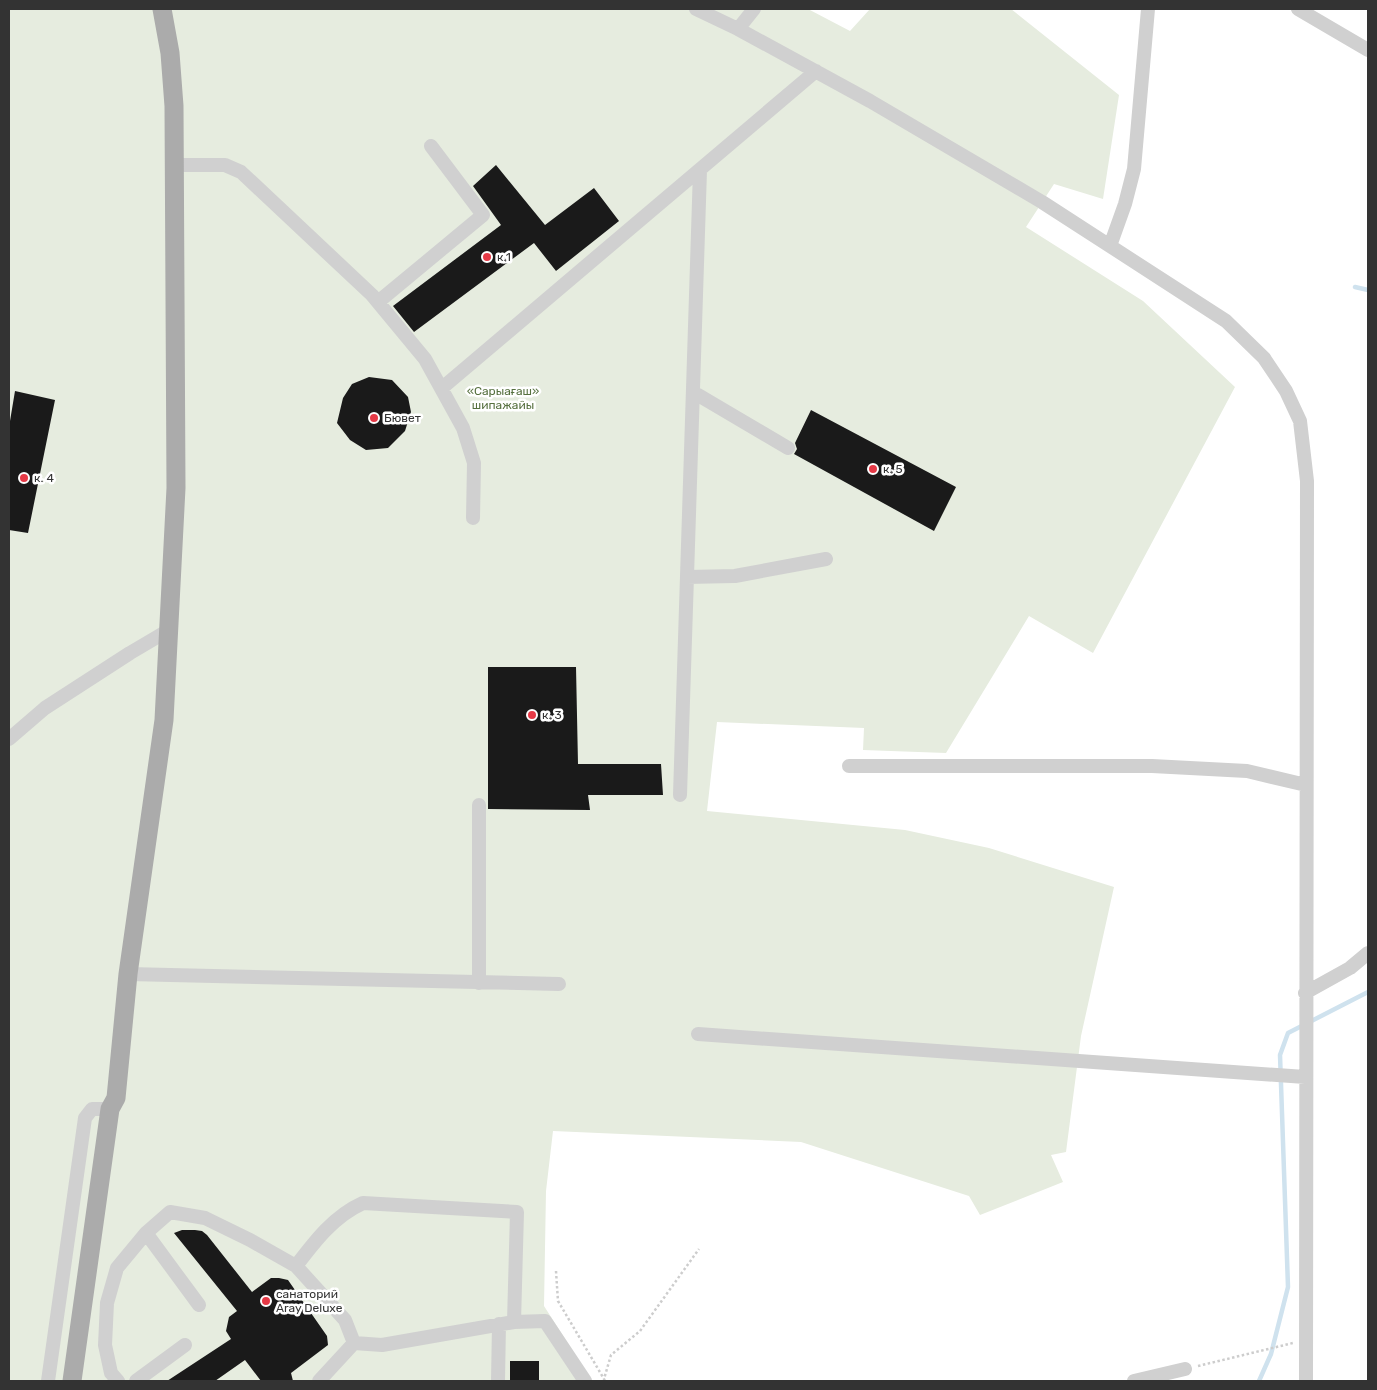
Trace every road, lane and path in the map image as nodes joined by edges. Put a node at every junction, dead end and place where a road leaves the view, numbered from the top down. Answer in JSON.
{"nodes":[{"id":1,"x":162,"y":9,"type":"edge"},
{"id":2,"x":696,"y":9,"type":"edge"},
{"id":3,"x":754,"y":9,"type":"edge"},
{"id":4,"x":1148,"y":9,"type":"edge"},
{"id":5,"x":1298,"y":9,"type":"edge"},
{"id":6,"x":738,"y":29,"type":"junction"},
{"id":7,"x":1368,"y":50,"type":"edge"},
{"id":8,"x":816,"y":71,"type":"junction"},
{"id":9,"x":431,"y":146,"type":"dead end"},
{"id":10,"x":174,"y":165,"type":"junction"},
{"id":11,"x":700,"y":170,"type":"junction"},
{"id":12,"x":1110,"y":246,"type":"junction"},
{"id":13,"x":378,"y":302,"type":"junction"},
{"id":14,"x":442,"y":388,"type":"junction"},
{"id":15,"x":693,"y":392,"type":"junction"},
{"id":16,"x":788,"y":448,"type":"dead end"},
{"id":17,"x":473,"y":518,"type":"dead end"},
{"id":18,"x":826,"y":559,"type":"dead end"},
{"id":19,"x":687,"y":577,"type":"junction"},
{"id":20,"x":169,"y":630,"type":"junction"},
{"id":21,"x":9,"y":739,"type":"edge"},
{"id":22,"x":849,"y":766,"type":"dead end"},
{"id":23,"x":1306,"y":785,"type":"junction"},
{"id":24,"x":680,"y":795,"type":"dead end"},
{"id":25,"x":479,"y":805,"type":"dead end"},
{"id":26,"x":1368,"y":953,"type":"edge"},
{"id":27,"x":128,"y":974,"type":"junction"},
{"id":28,"x":479,"y":983,"type":"junction"},
{"id":29,"x":559,"y":984,"type":"dead end"},
{"id":30,"x":1306,"y":993,"type":"junction"},
{"id":31,"x":698,"y":1034,"type":"dead end"},
{"id":32,"x":1305,"y":1077,"type":"junction"},
{"id":33,"x":110,"y":1109,"type":"junction"},
{"id":34,"x":146,"y":1233,"type":"junction"},
{"id":35,"x":699,"y":1249,"type":"dead end"},
{"id":36,"x":296,"y":1266,"type":"junction"},
{"id":37,"x":556,"y":1271,"type":"dead end"},
{"id":38,"x":199,"y":1305,"type":"dead end"},
{"id":39,"x":514,"y":1322,"type":"junction"},
{"id":40,"x":499,"y":1324,"type":"junction"},
{"id":41,"x":1306,"y":1340,"type":"junction"},
{"id":42,"x":354,"y":1343,"type":"junction"},
{"id":43,"x":185,"y":1345,"type":"dead end"},
{"id":44,"x":51,"y":1364,"type":"junction"},
{"id":45,"x":1185,"y":1369,"type":"joint"},
{"id":46,"x":73,"y":1375,"type":"edge"},
{"id":47,"x":604,"y":1380,"type":"edge"},
{"id":48,"x":48,"y":1381,"type":"edge"},
{"id":49,"x":118,"y":1381,"type":"edge"},
{"id":50,"x":136,"y":1381,"type":"edge"},
{"id":51,"x":319,"y":1381,"type":"edge"},
{"id":52,"x":498,"y":1381,"type":"edge"},
{"id":53,"x":585,"y":1381,"type":"edge"},
{"id":54,"x":1134,"y":1381,"type":"edge"},
{"id":55,"x":1306,"y":1381,"type":"edge"}],
"edges":[{"from":1,"to":10,"type":"main road"},
{"from":2,"to":6,"type":"street"},
{"from":3,"to":6,"type":"street"},
{"from":4,"to":12,"type":"street"},
{"from":5,"to":7,"type":"street"},
{"from":6,"to":8,"type":"street"},
{"from":8,"to":11,"type":"street"},
{"from":8,"to":12,"type":"street"},
{"from":9,"to":13,"type":"street"},
{"from":10,"to":13,"type":"street"},
{"from":10,"to":20,"type":"main road"},
{"from":11,"to":14,"type":"street"},
{"from":11,"to":15,"type":"street"},
{"from":12,"to":23,"type":"street"},
{"from":13,"to":14,"type":"street"},
{"from":14,"to":17,"type":"street"},
{"from":15,"to":16,"type":"street"},
{"from":15,"to":19,"type":"street"},
{"from":18,"to":19,"type":"street"},
{"from":19,"to":24,"type":"street"},
{"from":20,"to":21,"type":"street"},
{"from":20,"to":27,"type":"main road"},
{"from":22,"to":23,"type":"street"},
{"from":23,"to":30,"type":"street"},
{"from":25,"to":28,"type":"street"},
{"from":26,"to":30,"type":"street"},
{"from":27,"to":28,"type":"street"},
{"from":27,"to":33,"type":"main road"},
{"from":28,"to":29,"type":"street"},
{"from":30,"to":32,"type":"street"},
{"from":31,"to":32,"type":"street"},
{"from":32,"to":41,"type":"street"},
{"from":33,"to":44,"type":"street"},
{"from":33,"to":46,"type":"main road"},
{"from":34,"to":36,"type":"street"},
{"from":34,"to":38,"type":"street"},
{"from":34,"to":49,"type":"street"},
{"from":35,"to":47,"type":"path"},
{"from":36,"to":39,"type":"street"},
{"from":36,"to":42,"type":"street"},
{"from":37,"to":47,"type":"path"},
{"from":39,"to":40,"type":"street"},
{"from":39,"to":53,"type":"street"},
{"from":40,"to":42,"type":"street"},
{"from":40,"to":52,"type":"street"},
{"from":41,"to":45,"type":"path"},
{"from":41,"to":55,"type":"street"},
{"from":42,"to":51,"type":"street"},
{"from":43,"to":50,"type":"street"},
{"from":44,"to":46,"type":"street"},
{"from":44,"to":48,"type":"street"},
{"from":45,"to":54,"type":"street"}]}
